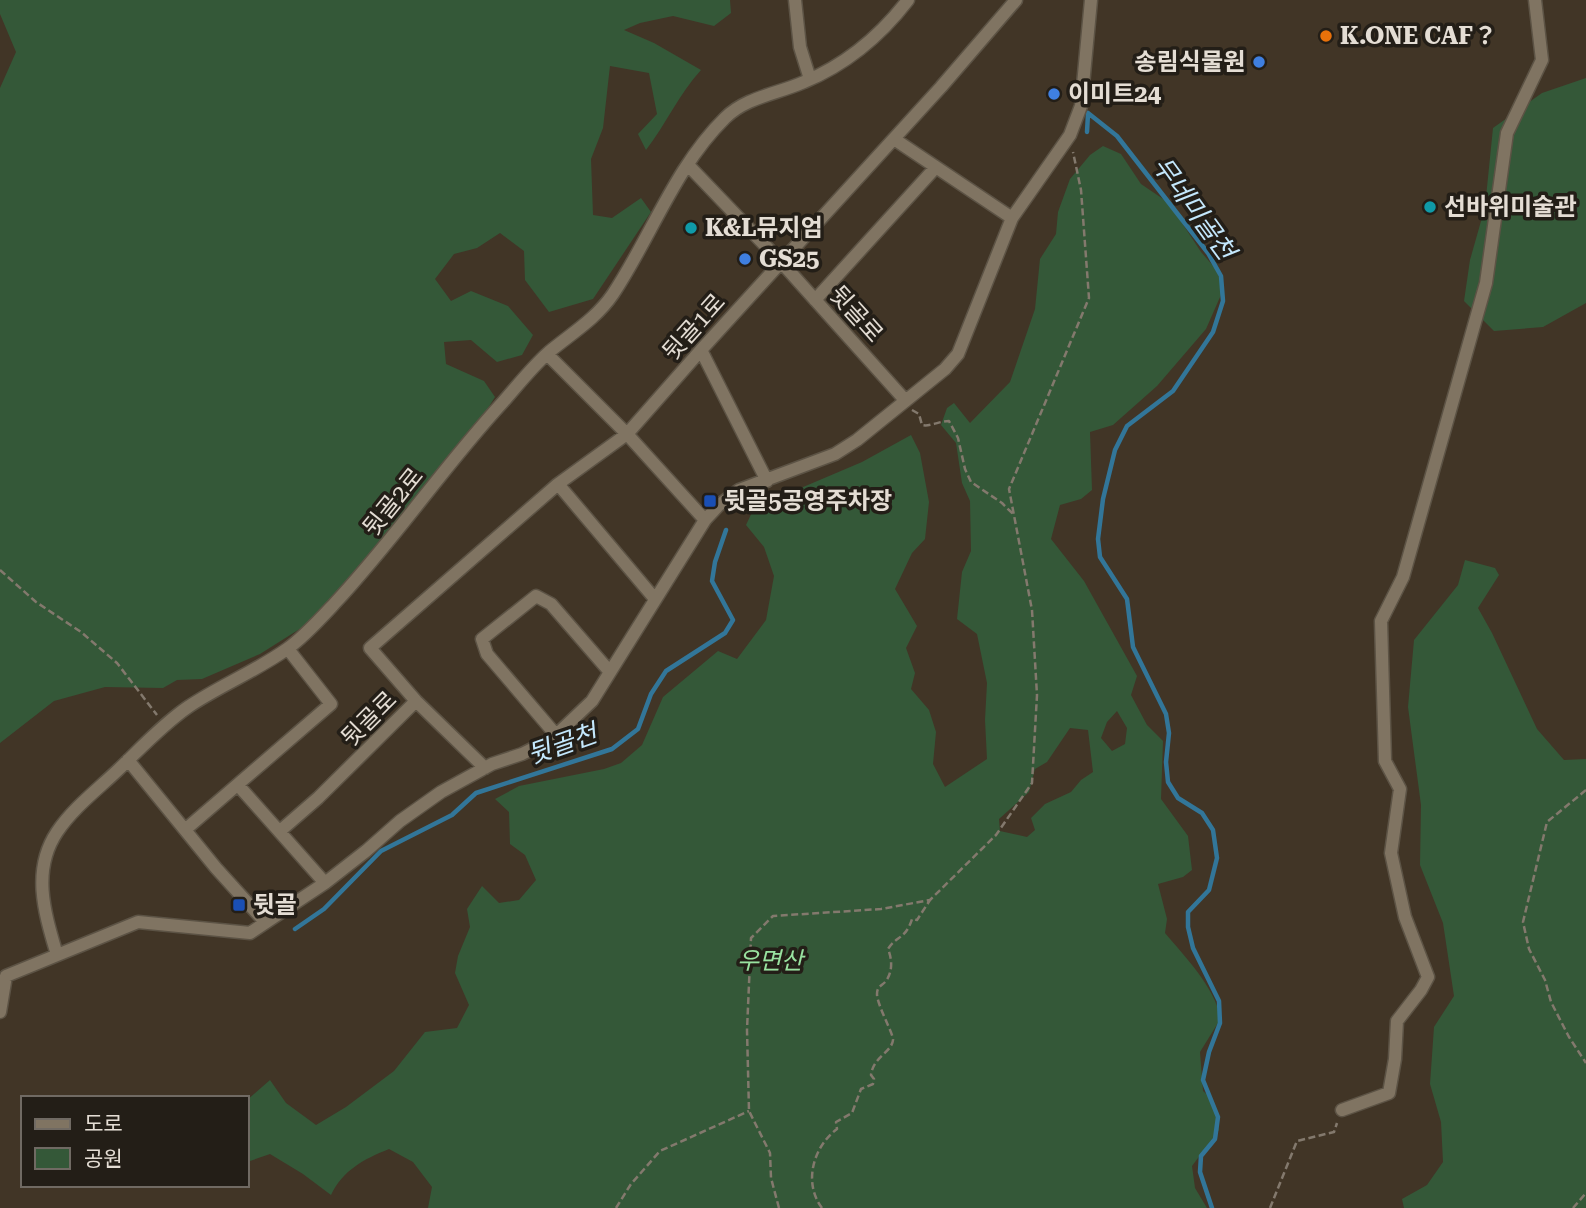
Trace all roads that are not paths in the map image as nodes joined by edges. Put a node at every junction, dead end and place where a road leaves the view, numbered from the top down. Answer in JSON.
{"nodes":[{"id":1,"x":795,"y":0,"type":"edge"},
{"id":2,"x":908,"y":0,"type":"edge"},
{"id":3,"x":1016,"y":0,"type":"edge"},
{"id":4,"x":1091,"y":0,"type":"edge"},
{"id":5,"x":1535,"y":0,"type":"edge"},
{"id":6,"x":810,"y":79,"type":"junction"},
{"id":7,"x":894,"y":139,"type":"junction"},
{"id":8,"x":688,"y":165,"type":"junction"},
{"id":9,"x":936,"y":167,"type":"junction"},
{"id":10,"x":1012,"y":218,"type":"junction"},
{"id":11,"x":782,"y":263,"type":"junction"},
{"id":12,"x":815,"y":300,"type":"junction"},
{"id":13,"x":701,"y":350,"type":"junction"},
{"id":14,"x":547,"y":354,"type":"junction"},
{"id":15,"x":903,"y":402,"type":"junction"},
{"id":16,"x":627,"y":434,"type":"junction"},
{"id":17,"x":767,"y":481,"type":"junction"},
{"id":18,"x":558,"y":484,"type":"junction"},
{"id":19,"x":705,"y":520,"type":"junction"},
{"id":20,"x":655,"y":599,"type":"junction"},
{"id":21,"x":288,"y":649,"type":"junction"},
{"id":22,"x":610,"y":672,"type":"junction"},
{"id":23,"x":416,"y":701,"type":"junction"},
{"id":24,"x":556,"y":735,"type":"junction"},
{"id":25,"x":128,"y":760,"type":"junction"},
{"id":26,"x":485,"y":768,"type":"junction"},
{"id":27,"x":238,"y":785,"type":"junction"},
{"id":28,"x":186,"y":829,"type":"junction"},
{"id":29,"x":280,"y":831,"type":"junction"},
{"id":30,"x":325,"y":883,"type":"junction"},
{"id":31,"x":265,"y":922,"type":"junction"},
{"id":32,"x":57,"y":955,"type":"junction"},
{"id":33,"x":3,"y":977,"type":"edge"},
{"id":34,"x":0,"y":1013,"type":"edge"},
{"id":35,"x":1342,"y":1110,"type":"road end"}],
"edges":[{"from":1,"to":6,"type":"street"},
{"from":2,"to":6,"type":"street","name":"뒷골2로"},
{"from":3,"to":7,"type":"street","name":"뒷골1로"},
{"from":4,"to":10,"type":"street"},
{"from":5,"to":35,"type":"street"},
{"from":6,"to":8,"type":"street","name":"뒷골2로"},
{"from":7,"to":9,"type":"street"},
{"from":7,"to":11,"type":"street","name":"뒷골1로"},
{"from":8,"to":11,"type":"street","name":"뒷골로"},
{"from":8,"to":14,"type":"street","name":"뒷골2로"},
{"from":9,"to":10,"type":"street"},
{"from":9,"to":12,"type":"street"},
{"from":10,"to":15,"type":"street"},
{"from":11,"to":12,"type":"street","name":"뒷골로"},
{"from":11,"to":13,"type":"street","name":"뒷골1로"},
{"from":12,"to":15,"type":"street","name":"뒷골로"},
{"from":13,"to":16,"type":"street","name":"뒷골1로"},
{"from":13,"to":17,"type":"street"},
{"from":14,"to":16,"type":"street"},
{"from":14,"to":21,"type":"street","name":"뒷골2로"},
{"from":15,"to":17,"type":"street"},
{"from":16,"to":18,"type":"street","name":"뒷골1로"},
{"from":16,"to":19,"type":"street"},
{"from":17,"to":19,"type":"street"},
{"from":18,"to":20,"type":"street"},
{"from":18,"to":23,"type":"street","name":"뒷골1로"},
{"from":19,"to":20,"type":"street"},
{"from":20,"to":22,"type":"street"},
{"from":21,"to":25,"type":"street","name":"뒷골2로"},
{"from":21,"to":27,"type":"street","name":"뒷골로"},
{"from":22,"to":24,"type":"street"},
{"from":22,"to":24,"type":"street"},
{"from":23,"to":26,"type":"street","name":"뒷골로"},
{"from":23,"to":29,"type":"street","name":"뒷골로"},
{"from":24,"to":26,"type":"street"},
{"from":25,"to":28,"type":"street"},
{"from":25,"to":32,"type":"street","name":"뒷골2로"},
{"from":26,"to":30,"type":"street"},
{"from":27,"to":28,"type":"street","name":"뒷골로"},
{"from":27,"to":29,"type":"street"},
{"from":28,"to":31,"type":"street"},
{"from":29,"to":30,"type":"street"},
{"from":30,"to":31,"type":"street"},
{"from":31,"to":32,"type":"street"},
{"from":32,"to":33,"type":"street"},
{"from":33,"to":34,"type":"street"}]}
